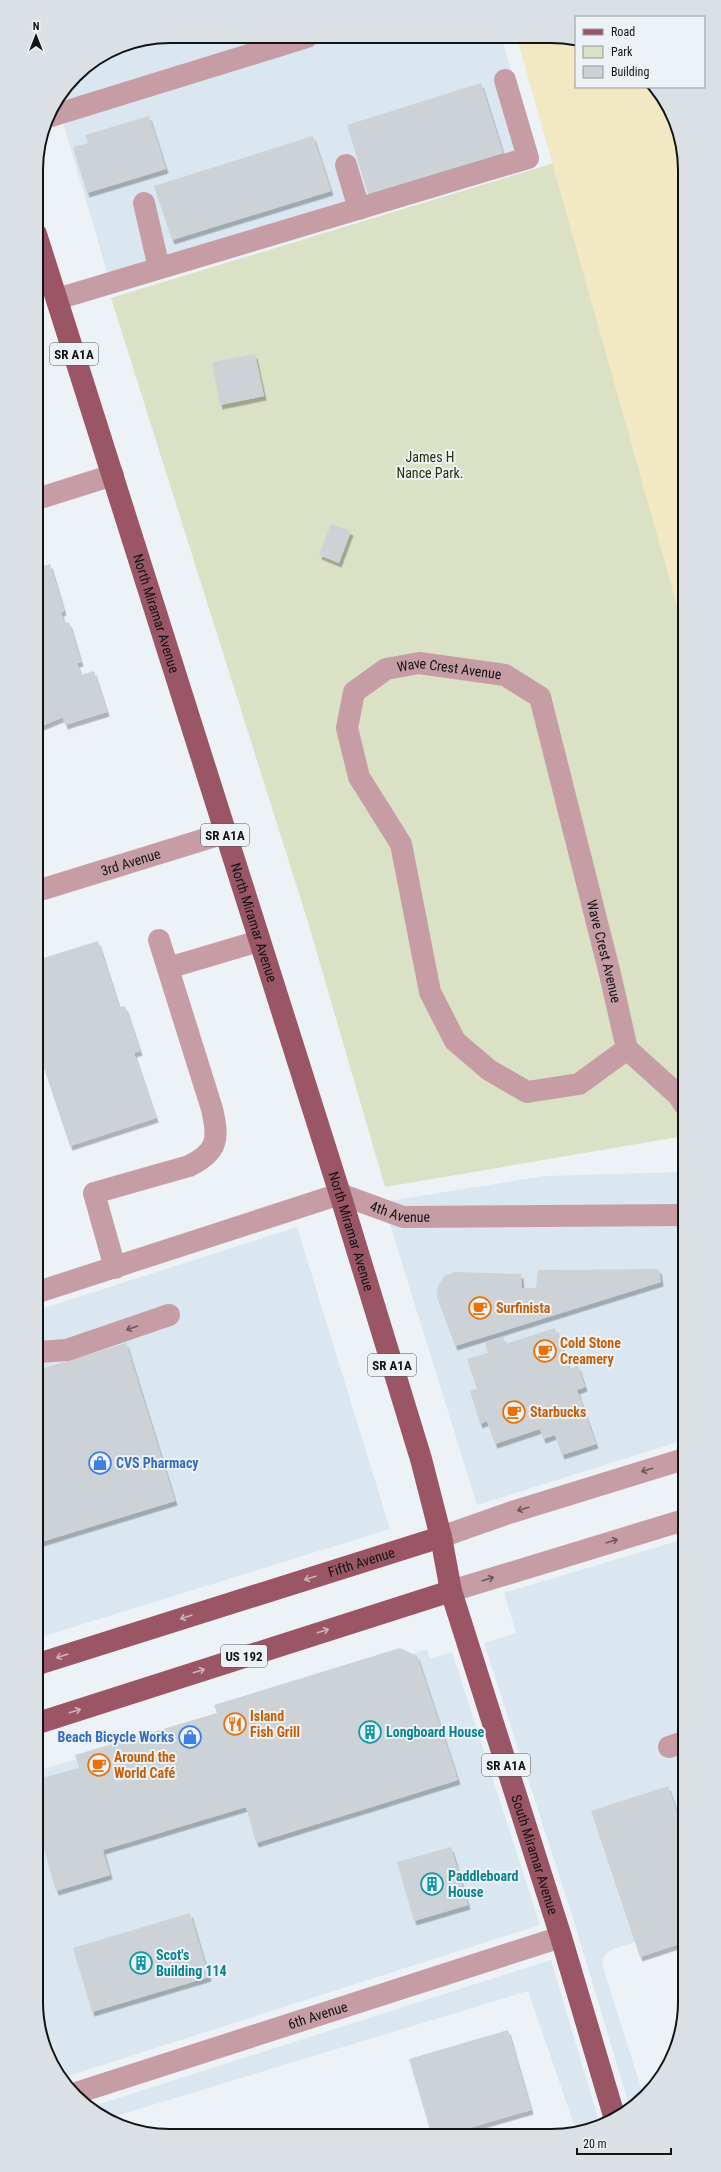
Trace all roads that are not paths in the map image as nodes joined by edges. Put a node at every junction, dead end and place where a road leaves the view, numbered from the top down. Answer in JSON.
{"nodes":[{"id":1,"x":288,"y":43,"type":"edge"},
{"id":2,"x":505,"y":80,"type":"dead end"},
{"id":3,"x":56,"y":115,"type":"edge"},
{"id":4,"x":346,"y":165,"type":"dead end"},
{"id":5,"x":144,"y":203,"type":"dead end"},
{"id":6,"x":359,"y":209,"type":"junction"},
{"id":7,"x":43,"y":256,"type":"edge"},
{"id":8,"x":159,"y":268,"type":"junction"},
{"id":9,"x":57,"y":299,"type":"junction"},
{"id":10,"x":113,"y":475,"type":"junction"},
{"id":11,"x":43,"y":497,"type":"edge"},
{"id":12,"x":225,"y":834,"type":"junction"},
{"id":13,"x":43,"y":889,"type":"edge"},
{"id":14,"x":159,"y":940,"type":"dead end"},
{"id":15,"x":259,"y":942,"type":"junction"},
{"id":16,"x":168,"y":968,"type":"junction"},
{"id":17,"x":628,"y":1049,"type":"junction"},
{"id":18,"x":678,"y":1095,"type":"edge"},
{"id":19,"x":340,"y":1194,"type":"junction"},
{"id":20,"x":678,"y":1215,"type":"edge"},
{"id":21,"x":115,"y":1268,"type":"junction"},
{"id":22,"x":43,"y":1290,"type":"edge"},
{"id":23,"x":168,"y":1315,"type":"dead end"},
{"id":24,"x":43,"y":1352,"type":"edge"},
{"id":25,"x":678,"y":1461,"type":"edge"},
{"id":26,"x":678,"y":1522,"type":"edge"},
{"id":27,"x":441,"y":1537,"type":"junction"},
{"id":28,"x":451,"y":1592,"type":"junction"},
{"id":29,"x":43,"y":1662,"type":"edge"},
{"id":30,"x":43,"y":1721,"type":"edge"},
{"id":31,"x":561,"y":1937,"type":"junction"},
{"id":32,"x":80,"y":2092,"type":"edge"},
{"id":33,"x":613,"y":2113,"type":"edge"}],
"edges":[{"from":1,"to":3,"type":"street"},
{"from":2,"to":6,"type":"street"},
{"from":4,"to":6,"type":"street"},
{"from":5,"to":8,"type":"street"},
{"from":6,"to":8,"type":"street"},
{"from":7,"to":9,"type":"main road","name":"North Miramar Avenue","number":"SR A1A"},
{"from":8,"to":9,"type":"street"},
{"from":9,"to":10,"type":"main road","name":"North Miramar Avenue","number":"SR A1A"},
{"from":10,"to":11,"type":"street"},
{"from":10,"to":12,"type":"main road","name":"North Miramar Avenue","number":"SR A1A"},
{"from":12,"to":13,"type":"street","name":"3rd Avenue"},
{"from":12,"to":15,"type":"main road","name":"North Miramar Avenue","number":"SR A1A"},
{"from":14,"to":16,"type":"street"},
{"from":15,"to":16,"type":"street"},
{"from":15,"to":19,"type":"main road","name":"North Miramar Avenue","number":"SR A1A"},
{"from":16,"to":21,"type":"street"},
{"from":17,"to":17,"type":"street","name":"Wave Crest Avenue"},
{"from":17,"to":18,"type":"street"},
{"from":19,"to":20,"type":"street","name":"4th Avenue"},
{"from":19,"to":21,"type":"street"},
{"from":19,"to":27,"type":"main road","name":"North Miramar Avenue","number":"SR A1A"},
{"from":21,"to":22,"type":"street"},
{"from":23,"to":24,"type":"street","one_way":true},
{"from":25,"to":27,"type":"street","name":"Fifth Avenue","one_way":true},
{"from":28,"to":26,"type":"street","one_way":true},
{"from":27,"to":28,"type":"main road","name":"North Miramar Avenue","number":"SR A1A"},
{"from":27,"to":29,"type":"main road","name":"Fifth Avenue","one_way":true},
{"from":30,"to":28,"type":"main road","number":"US 192","one_way":true},
{"from":28,"to":31,"type":"main road","name":"South Miramar Avenue","number":"SR A1A"},
{"from":31,"to":32,"type":"street","name":"6th Avenue"},
{"from":31,"to":33,"type":"main road","name":"South Miramar Avenue","number":"SR A1A"}]}
